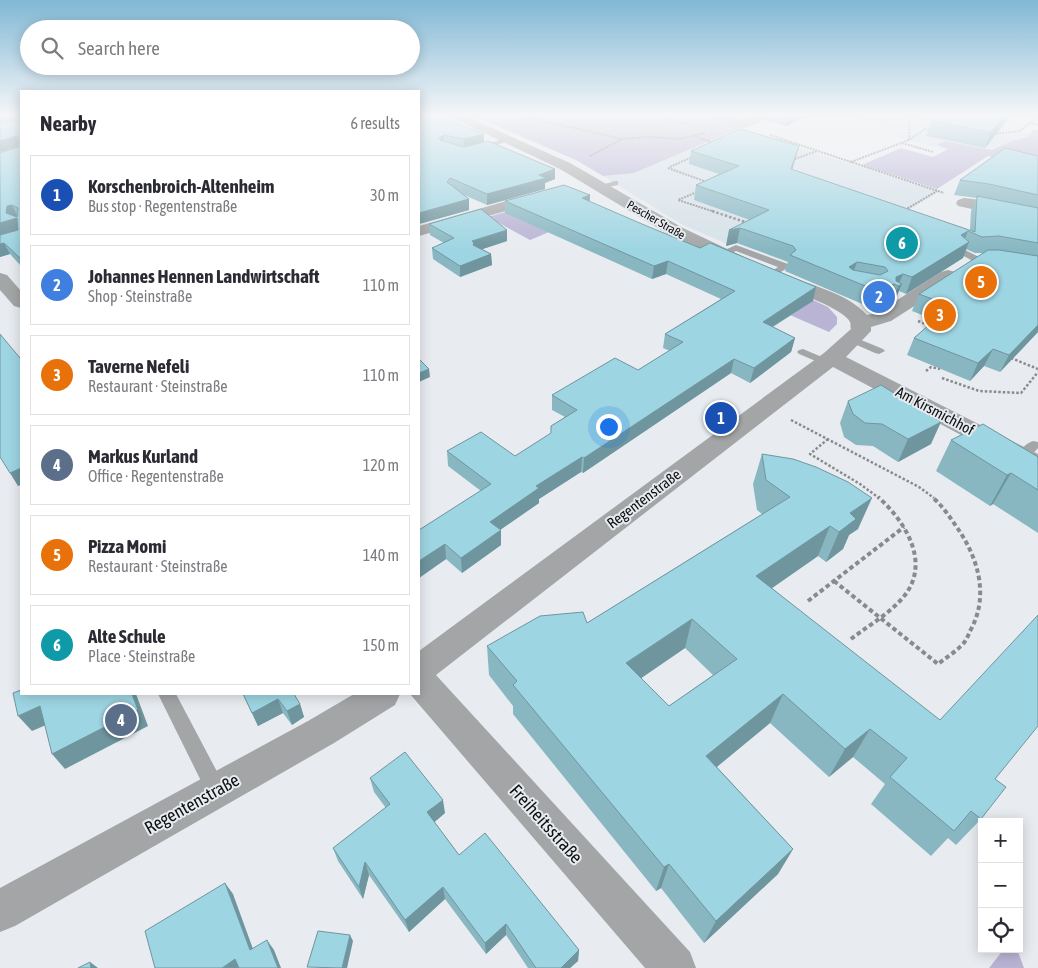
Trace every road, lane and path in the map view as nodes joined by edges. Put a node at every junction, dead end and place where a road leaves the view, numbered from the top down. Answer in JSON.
{"nodes":[{"id":1,"x":550,"y":159,"type":"edge"},
{"id":2,"x":689,"y":159,"type":"edge"},
{"id":3,"x":842,"y":159,"type":"edge"},
{"id":4,"x":858,"y":159,"type":"edge"},
{"id":5,"x":850,"y":162,"type":"junction"},
{"id":6,"x":602,"y":184,"type":"junction"},
{"id":7,"x":711,"y":186,"type":"edge"},
{"id":8,"x":573,"y":187,"type":"edge"},
{"id":9,"x":703,"y":190,"type":"edge"},
{"id":10,"x":937,"y":191,"type":"junction"},
{"id":11,"x":555,"y":192,"type":"edge"},
{"id":12,"x":969,"y":203,"type":"joint"},
{"id":13,"x":900,"y":213,"type":"edge"},
{"id":14,"x":1038,"y":218,"type":"edge"},
{"id":15,"x":752,"y":224,"type":"edge"},
{"id":16,"x":420,"y":231,"type":"edge"},
{"id":17,"x":976,"y":256,"type":"edge"},
{"id":18,"x":0,"y":279,"type":"edge"},
{"id":19,"x":20,"y":301,"type":"edge"},
{"id":20,"x":900,"y":302,"type":"junction"},
{"id":21,"x":934,"y":323,"type":"edge"},
{"id":22,"x":925,"y":324,"type":"junction"},
{"id":23,"x":938,"y":329,"type":"edge"},
{"id":24,"x":858,"y":332,"type":"junction"},
{"id":25,"x":879,"y":351,"type":"dead end"},
{"id":26,"x":1009,"y":357,"type":"edge"},
{"id":27,"x":820,"y":358,"type":"junction"},
{"id":28,"x":940,"y":369,"type":"dead end"},
{"id":29,"x":926,"y":371,"type":"dead end"},
{"id":30,"x":1038,"y":371,"type":"edge"},
{"id":31,"x":942,"y":378,"type":"dead end"},
{"id":32,"x":766,"y":407,"type":"junction"},
{"id":33,"x":828,"y":439,"type":"junction"},
{"id":34,"x":1031,"y":456,"type":"edge"},
{"id":35,"x":904,"y":527,"type":"junction"},
{"id":36,"x":834,"y":581,"type":"junction"},
{"id":37,"x":808,"y":601,"type":"dead end"},
{"id":38,"x":878,"y":618,"type":"junction"},
{"id":39,"x":851,"y":639,"type":"dead end"},
{"id":40,"x":420,"y":668,"type":"edge"},
{"id":41,"x":420,"y":681,"type":"edge"},
{"id":42,"x":168,"y":695,"type":"edge"},
{"id":43,"x":379,"y":695,"type":"edge"},
{"id":44,"x":216,"y":791,"type":"junction"},
{"id":45,"x":0,"y":911,"type":"edge"},
{"id":46,"x":661,"y":961,"type":"edge"}],
"edges":[{"from":1,"to":6,"type":"street","name":"Pescher Straße"},
{"from":2,"to":7,"type":"path"},
{"from":3,"to":5,"type":"path"},
{"from":4,"to":5,"type":"path"},
{"from":5,"to":10,"type":"path"},
{"from":6,"to":8,"type":"street"},
{"from":6,"to":24,"type":"street","name":"Pescher Straße"},
{"from":9,"to":15,"type":"path"},
{"from":10,"to":12,"type":"path"},
{"from":10,"to":13,"type":"path"},
{"from":11,"to":16,"type":"street"},
{"from":12,"to":14,"type":"street"},
{"from":17,"to":20,"type":"street"},
{"from":18,"to":19,"type":"street"},
{"from":20,"to":22,"type":"path"},
{"from":20,"to":24,"type":"street"},
{"from":21,"to":22,"type":"path"},
{"from":22,"to":23,"type":"path"},
{"from":24,"to":25,"type":"lane"},
{"from":24,"to":27,"type":"street","name":"Regentenstraße"},
{"from":26,"to":30,"type":"path"},
{"from":27,"to":32,"type":"street","name":"Regentenstraße"},
{"from":27,"to":34,"type":"street","name":"Am Kirsmichhof"},
{"from":28,"to":29,"type":"path"},
{"from":30,"to":31,"type":"path"},
{"from":32,"to":33,"type":"path"},
{"from":32,"to":40,"type":"street","name":"Regentenstraße"},
{"from":33,"to":35,"type":"path"},
{"from":33,"to":38,"type":"path"},
{"from":35,"to":36,"type":"path"},
{"from":35,"to":38,"type":"path"},
{"from":36,"to":37,"type":"path"},
{"from":36,"to":38,"type":"path"},
{"from":38,"to":39,"type":"path"},
{"from":41,"to":46,"type":"street","name":"Freiheitsstraße"},
{"from":42,"to":44,"type":"lane"},
{"from":43,"to":44,"type":"street","name":"Regentenstraße"},
{"from":44,"to":45,"type":"street","name":"Regentenstraße"}]}
